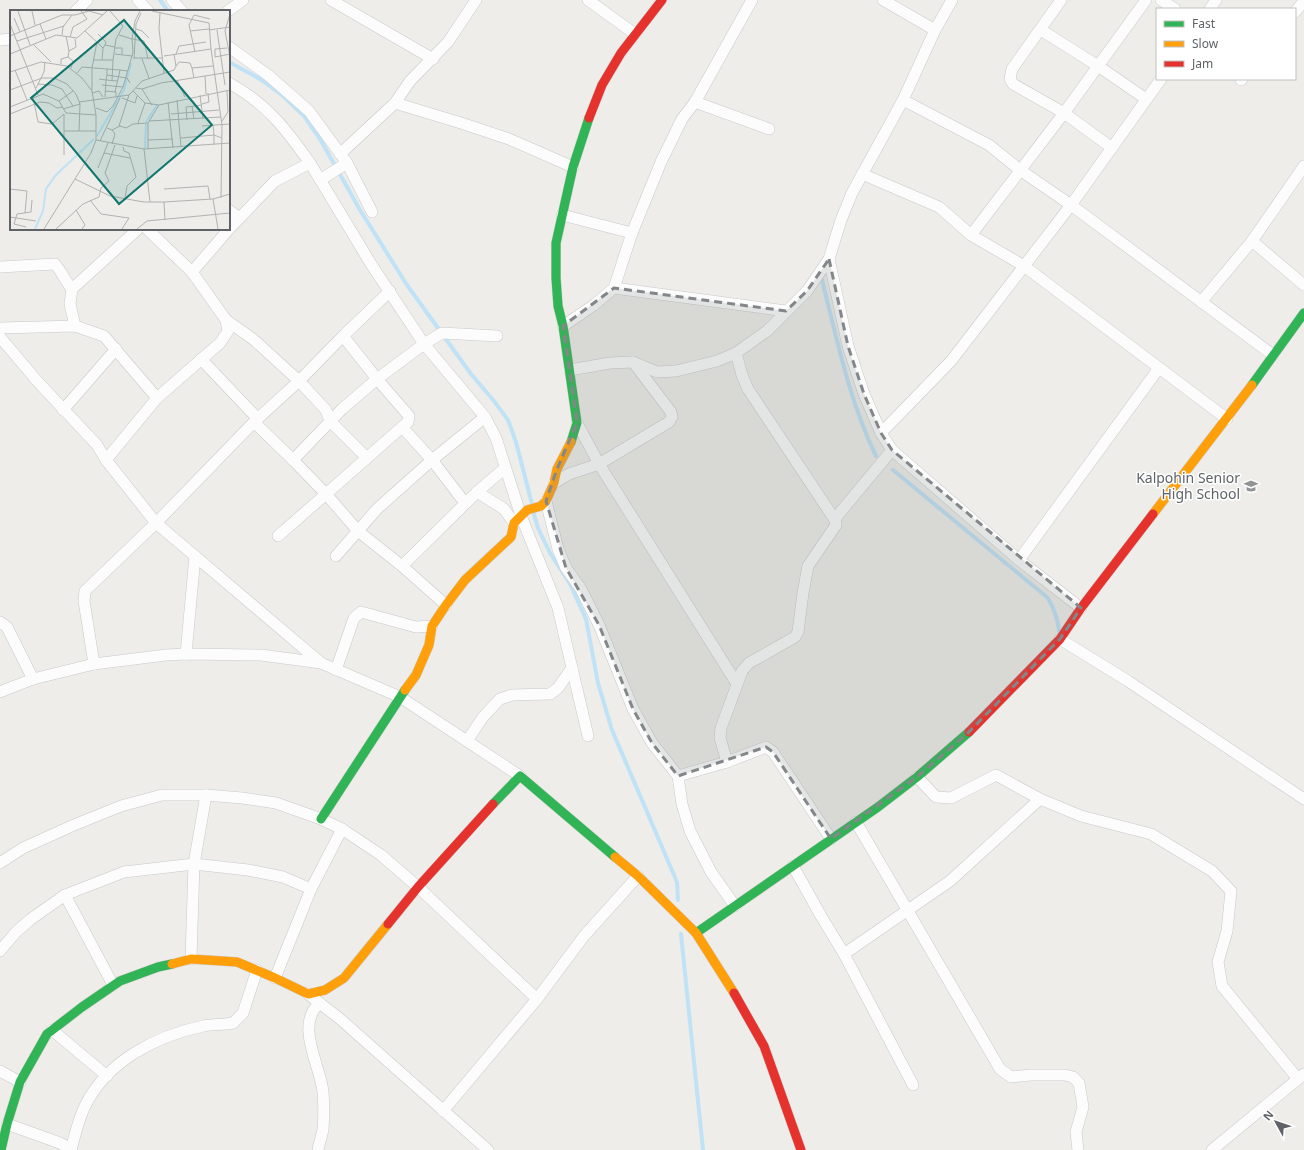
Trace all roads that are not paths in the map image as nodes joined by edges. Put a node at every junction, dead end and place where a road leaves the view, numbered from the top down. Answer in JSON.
{"nodes":[{"id":1,"x":87,"y":0,"type":"edge"},
{"id":2,"x":138,"y":0,"type":"edge"},
{"id":3,"x":172,"y":0,"type":"edge"},
{"id":4,"x":243,"y":0,"type":"edge"},
{"id":5,"x":331,"y":0,"type":"edge"},
{"id":6,"x":476,"y":0,"type":"edge"},
{"id":7,"x":588,"y":0,"type":"edge"},
{"id":8,"x":662,"y":0,"type":"edge"},
{"id":9,"x":752,"y":0,"type":"edge"},
{"id":10,"x":883,"y":0,"type":"edge"},
{"id":11,"x":952,"y":0,"type":"edge"},
{"id":12,"x":1061,"y":0,"type":"edge"},
{"id":13,"x":1146,"y":0,"type":"edge"},
{"id":14,"x":1162,"y":0,"type":"edge"},
{"id":15,"x":1304,"y":1,"type":"edge"},
{"id":16,"x":1174,"y":8,"type":"edge"},
{"id":17,"x":77,"y":10,"type":"edge"},
{"id":18,"x":147,"y":10,"type":"edge"},
{"id":19,"x":181,"y":10,"type":"edge"},
{"id":20,"x":229,"y":10,"type":"edge"},
{"id":21,"x":1296,"y":11,"type":"edge"},
{"id":22,"x":935,"y":30,"type":"junction"},
{"id":23,"x":1041,"y":30,"type":"junction"},
{"id":24,"x":635,"y":34,"type":"junction"},
{"id":25,"x":10,"y":39,"type":"edge"},
{"id":26,"x":0,"y":40,"type":"edge"},
{"id":27,"x":230,"y":49,"type":"edge"},
{"id":28,"x":432,"y":59,"type":"junction"},
{"id":29,"x":1098,"y":66,"type":"junction"},
{"id":30,"x":1160,"y":80,"type":"edge"},
{"id":31,"x":230,"y":84,"type":"edge"},
{"id":32,"x":1146,"y":99,"type":"junction"},
{"id":33,"x":902,"y":100,"type":"junction"},
{"id":34,"x":695,"y":102,"type":"junction"},
{"id":35,"x":395,"y":103,"type":"junction"},
{"id":36,"x":1064,"y":112,"type":"junction"},
{"id":37,"x":769,"y":129,"type":"dead end"},
{"id":38,"x":1112,"y":148,"type":"junction"},
{"id":39,"x":340,"y":154,"type":"junction"},
{"id":40,"x":310,"y":163,"type":"junction"},
{"id":41,"x":1304,"y":166,"type":"edge"},
{"id":42,"x":573,"y":167,"type":"junction"},
{"id":43,"x":339,"y":168,"type":"junction"},
{"id":44,"x":1020,"y":170,"type":"junction"},
{"id":45,"x":862,"y":174,"type":"junction"},
{"id":46,"x":320,"y":180,"type":"junction"},
{"id":47,"x":1071,"y":205,"type":"junction"},
{"id":48,"x":230,"y":211,"type":"edge"},
{"id":49,"x":372,"y":212,"type":"dead end"},
{"id":50,"x":562,"y":215,"type":"junction"},
{"id":51,"x":239,"y":218,"type":"junction"},
{"id":52,"x":230,"y":228,"type":"edge"},
{"id":53,"x":137,"y":230,"type":"edge"},
{"id":54,"x":150,"y":230,"type":"edge"},
{"id":55,"x":228,"y":230,"type":"edge"},
{"id":56,"x":632,"y":234,"type":"junction"},
{"id":57,"x":971,"y":235,"type":"junction"},
{"id":58,"x":1252,"y":241,"type":"junction"},
{"id":59,"x":829,"y":259,"type":"junction"},
{"id":60,"x":1024,"y":266,"type":"junction"},
{"id":61,"x":0,"y":267,"type":"edge"},
{"id":62,"x":192,"y":272,"type":"junction"},
{"id":63,"x":1304,"y":285,"type":"edge"},
{"id":64,"x":614,"y":288,"type":"junction"},
{"id":65,"x":72,"y":289,"type":"junction"},
{"id":66,"x":390,"y":290,"type":"junction"},
{"id":67,"x":1201,"y":302,"type":"junction"},
{"id":68,"x":786,"y":311,"type":"junction"},
{"id":69,"x":1304,"y":313,"type":"edge"},
{"id":70,"x":226,"y":320,"type":"junction"},
{"id":71,"x":75,"y":326,"type":"junction"},
{"id":72,"x":563,"y":326,"type":"junction"},
{"id":73,"x":0,"y":328,"type":"edge"},
{"id":74,"x":343,"y":336,"type":"junction"},
{"id":75,"x":497,"y":336,"type":"dead end"},
{"id":76,"x":0,"y":337,"type":"edge"},
{"id":77,"x":428,"y":341,"type":"junction"},
{"id":78,"x":116,"y":349,"type":"junction"},
{"id":79,"x":736,"y":353,"type":"junction"},
{"id":80,"x":1272,"y":356,"type":"junction"},
{"id":81,"x":201,"y":359,"type":"junction"},
{"id":82,"x":633,"y":362,"type":"junction"},
{"id":83,"x":1159,"y":368,"type":"junction"},
{"id":84,"x":570,"y":370,"type":"junction"},
{"id":85,"x":377,"y":379,"type":"junction"},
{"id":86,"x":299,"y":381,"type":"junction"},
{"id":87,"x":157,"y":398,"type":"junction"},
{"id":88,"x":64,"y":410,"type":"junction"},
{"id":89,"x":485,"y":417,"type":"junction"},
{"id":90,"x":1227,"y":418,"type":"junction"},
{"id":91,"x":256,"y":421,"type":"junction"},
{"id":92,"x":330,"y":421,"type":"junction"},
{"id":93,"x":578,"y":423,"type":"junction"},
{"id":94,"x":402,"y":427,"type":"junction"},
{"id":95,"x":881,"y":433,"type":"junction"},
{"id":96,"x":892,"y":450,"type":"junction"},
{"id":97,"x":367,"y":458,"type":"junction"},
{"id":98,"x":106,"y":460,"type":"junction"},
{"id":99,"x":293,"y":460,"type":"junction"},
{"id":100,"x":432,"y":460,"type":"junction"},
{"id":101,"x":599,"y":464,"type":"junction"},
{"id":102,"x":505,"y":468,"type":"junction"},
{"id":103,"x":554,"y":482,"type":"junction"},
{"id":104,"x":477,"y":492,"type":"junction"},
{"id":105,"x":326,"y":494,"type":"junction"},
{"id":106,"x":466,"y":503,"type":"junction"},
{"id":107,"x":543,"y":504,"type":"junction"},
{"id":108,"x":520,"y":516,"type":"junction"},
{"id":109,"x":835,"y":520,"type":"junction"},
{"id":110,"x":156,"y":522,"type":"junction"},
{"id":111,"x":358,"y":531,"type":"junction"},
{"id":112,"x":278,"y":536,"type":"dead end"},
{"id":113,"x":194,"y":556,"type":"junction"},
{"id":114,"x":336,"y":556,"type":"dead end"},
{"id":115,"x":1019,"y":560,"type":"junction"},
{"id":116,"x":402,"y":566,"type":"junction"},
{"id":117,"x":446,"y":605,"type":"junction"},
{"id":118,"x":1081,"y":608,"type":"junction"},
{"id":119,"x":0,"y":622,"type":"edge"},
{"id":120,"x":432,"y":626,"type":"junction"},
{"id":121,"x":1060,"y":639,"type":"junction"},
{"id":122,"x":186,"y":654,"type":"junction"},
{"id":123,"x":321,"y":663,"type":"junction"},
{"id":124,"x":94,"y":664,"type":"junction"},
{"id":125,"x":572,"y":668,"type":"junction"},
{"id":126,"x":336,"y":670,"type":"junction"},
{"id":127,"x":33,"y":679,"type":"junction"},
{"id":128,"x":737,"y":684,"type":"junction"},
{"id":129,"x":0,"y":692,"type":"edge"},
{"id":130,"x":400,"y":697,"type":"junction"},
{"id":131,"x":588,"y":736,"type":"dead end"},
{"id":132,"x":467,"y":741,"type":"junction"},
{"id":133,"x":727,"y":762,"type":"junction"},
{"id":134,"x":520,"y":776,"type":"junction"},
{"id":135,"x":678,"y":776,"type":"junction"},
{"id":136,"x":917,"y":777,"type":"junction"},
{"id":137,"x":206,"y":795,"type":"junction"},
{"id":138,"x":1040,"y":799,"type":"junction"},
{"id":139,"x":1304,"y":799,"type":"edge"},
{"id":140,"x":321,"y":819,"type":"junction"},
{"id":141,"x":856,"y":822,"type":"junction"},
{"id":142,"x":342,"y":829,"type":"junction"},
{"id":143,"x":831,"y":839,"type":"junction"},
{"id":144,"x":0,"y":863,"type":"edge"},
{"id":145,"x":194,"y":864,"type":"junction"},
{"id":146,"x":793,"y":866,"type":"junction"},
{"id":147,"x":638,"y":876,"type":"junction"},
{"id":148,"x":418,"y":887,"type":"junction"},
{"id":149,"x":311,"y":889,"type":"junction"},
{"id":150,"x":65,"y":895,"type":"junction"},
{"id":151,"x":735,"y":906,"type":"junction"},
{"id":152,"x":908,"y":909,"type":"junction"},
{"id":153,"x":696,"y":933,"type":"junction"},
{"id":154,"x":0,"y":952,"type":"edge"},
{"id":155,"x":844,"y":954,"type":"junction"},
{"id":156,"x":191,"y":959,"type":"junction"},
{"id":157,"x":257,"y":970,"type":"junction"},
{"id":158,"x":275,"y":978,"type":"junction"},
{"id":159,"x":113,"y":986,"type":"junction"},
{"id":160,"x":308,"y":994,"type":"junction"},
{"id":161,"x":537,"y":999,"type":"junction"},
{"id":162,"x":320,"y":1003,"type":"junction"},
{"id":163,"x":52,"y":1030,"type":"junction"},
{"id":164,"x":0,"y":1071,"type":"edge"},
{"id":165,"x":107,"y":1076,"type":"junction"},
{"id":166,"x":1301,"y":1076,"type":"edge"},
{"id":167,"x":20,"y":1082,"type":"junction"},
{"id":168,"x":913,"y":1086,"type":"dead end"},
{"id":169,"x":443,"y":1111,"type":"junction"},
{"id":170,"x":7,"y":1124,"type":"junction"},
{"id":171,"x":1,"y":1150,"type":"edge"},
{"id":172,"x":71,"y":1150,"type":"edge"},
{"id":173,"x":318,"y":1150,"type":"edge"},
{"id":174,"x":488,"y":1150,"type":"edge"},
{"id":175,"x":801,"y":1150,"type":"edge"},
{"id":176,"x":1078,"y":1150,"type":"edge"},
{"id":177,"x":1212,"y":1150,"type":"edge"}],
"edges":[{"from":1,"to":17,"type":"street"},
{"from":2,"to":18,"type":"street"},
{"from":3,"to":19,"type":"street"},
{"from":4,"to":20,"type":"street"},
{"from":5,"to":28,"type":"street"},
{"from":6,"to":28,"type":"street"},
{"from":7,"to":24,"type":"street"},
{"from":8,"to":24,"type":"street"},
{"from":9,"to":34,"type":"street"},
{"from":10,"to":22,"type":"street"},
{"from":11,"to":22,"type":"street"},
{"from":12,"to":23,"type":"street"},
{"from":13,"to":29,"type":"street"},
{"from":14,"to":16,"type":"street"},
{"from":15,"to":21,"type":"street"},
{"from":22,"to":33,"type":"street"},
{"from":23,"to":29,"type":"street"},
{"from":23,"to":36,"type":"street"},
{"from":24,"to":42,"type":"street"},
{"from":25,"to":26,"type":"street"},
{"from":27,"to":39,"type":"street"},
{"from":28,"to":35,"type":"street"},
{"from":29,"to":32,"type":"street"},
{"from":29,"to":36,"type":"street"},
{"from":30,"to":32,"type":"street"},
{"from":31,"to":40,"type":"street"},
{"from":32,"to":38,"type":"street"},
{"from":33,"to":44,"type":"street"},
{"from":33,"to":45,"type":"street"},
{"from":34,"to":37,"type":"street"},
{"from":34,"to":56,"type":"street"},
{"from":35,"to":39,"type":"street"},
{"from":35,"to":42,"type":"street"},
{"from":36,"to":38,"type":"street"},
{"from":36,"to":44,"type":"street"},
{"from":38,"to":47,"type":"street"},
{"from":39,"to":43,"type":"street"},
{"from":40,"to":46,"type":"street"},
{"from":40,"to":51,"type":"street"},
{"from":41,"to":58,"type":"street"},
{"from":42,"to":50,"type":"street"},
{"from":43,"to":46,"type":"street"},
{"from":43,"to":49,"type":"street"},
{"from":44,"to":47,"type":"street"},
{"from":44,"to":57,"type":"street"},
{"from":45,"to":57,"type":"street"},
{"from":45,"to":59,"type":"street"},
{"from":46,"to":66,"type":"street"},
{"from":47,"to":60,"type":"street"},
{"from":47,"to":67,"type":"street"},
{"from":48,"to":51,"type":"street"},
{"from":50,"to":56,"type":"street"},
{"from":50,"to":72,"type":"street"},
{"from":51,"to":52,"type":"street"},
{"from":53,"to":65,"type":"street"},
{"from":54,"to":62,"type":"street"},
{"from":55,"to":62,"type":"street"},
{"from":56,"to":64,"type":"street"},
{"from":57,"to":60,"type":"street"},
{"from":58,"to":63,"type":"street"},
{"from":58,"to":67,"type":"street"},
{"from":59,"to":68,"type":"street"},
{"from":59,"to":95,"type":"street"},
{"from":60,"to":83,"type":"street"},
{"from":60,"to":95,"type":"street"},
{"from":61,"to":65,"type":"street"},
{"from":62,"to":70,"type":"street"},
{"from":64,"to":68,"type":"street"},
{"from":64,"to":72,"type":"street"},
{"from":65,"to":71,"type":"street"},
{"from":66,"to":74,"type":"street"},
{"from":66,"to":77,"type":"street"},
{"from":67,"to":80,"type":"street"},
{"from":68,"to":79,"type":"street"},
{"from":69,"to":80,"type":"street"},
{"from":70,"to":81,"type":"street"},
{"from":70,"to":86,"type":"street"},
{"from":71,"to":73,"type":"street"},
{"from":71,"to":78,"type":"street"},
{"from":72,"to":84,"type":"street"},
{"from":74,"to":85,"type":"street"},
{"from":74,"to":86,"type":"street"},
{"from":75,"to":77,"type":"street"},
{"from":76,"to":88,"type":"street"},
{"from":77,"to":85,"type":"street"},
{"from":77,"to":89,"type":"street"},
{"from":78,"to":87,"type":"street"},
{"from":78,"to":88,"type":"street"},
{"from":79,"to":82,"type":"street"},
{"from":79,"to":109,"type":"street"},
{"from":80,"to":90,"type":"street"},
{"from":81,"to":87,"type":"street"},
{"from":81,"to":91,"type":"street"},
{"from":82,"to":84,"type":"street"},
{"from":82,"to":101,"type":"street"},
{"from":83,"to":90,"type":"street"},
{"from":83,"to":115,"type":"street"},
{"from":84,"to":93,"type":"street"},
{"from":85,"to":92,"type":"street"},
{"from":85,"to":94,"type":"street"},
{"from":86,"to":91,"type":"street"},
{"from":86,"to":92,"type":"street"},
{"from":87,"to":98,"type":"street"},
{"from":88,"to":98,"type":"street"},
{"from":89,"to":100,"type":"street"},
{"from":89,"to":102,"type":"street"},
{"from":90,"to":118,"type":"street"},
{"from":91,"to":99,"type":"street"},
{"from":91,"to":110,"type":"street"},
{"from":92,"to":97,"type":"street"},
{"from":92,"to":99,"type":"street"},
{"from":93,"to":101,"type":"street"},
{"from":93,"to":103,"type":"street"},
{"from":94,"to":97,"type":"street"},
{"from":94,"to":100,"type":"street"},
{"from":95,"to":96,"type":"street"},
{"from":96,"to":109,"type":"street"},
{"from":96,"to":115,"type":"street"},
{"from":97,"to":105,"type":"street"},
{"from":98,"to":110,"type":"street"},
{"from":99,"to":105,"type":"street"},
{"from":100,"to":106,"type":"street"},
{"from":100,"to":111,"type":"street"},
{"from":101,"to":103,"type":"street"},
{"from":101,"to":128,"type":"street"},
{"from":102,"to":104,"type":"street"},
{"from":102,"to":108,"type":"street"},
{"from":103,"to":107,"type":"street"},
{"from":104,"to":106,"type":"street"},
{"from":104,"to":108,"type":"street"},
{"from":105,"to":111,"type":"street"},
{"from":105,"to":112,"type":"street"},
{"from":106,"to":116,"type":"street"},
{"from":107,"to":108,"type":"street"},
{"from":107,"to":135,"type":"street"},
{"from":108,"to":117,"type":"street"},
{"from":108,"to":125,"type":"street"},
{"from":109,"to":128,"type":"street"},
{"from":110,"to":113,"type":"street"},
{"from":110,"to":124,"type":"street"},
{"from":111,"to":114,"type":"street"},
{"from":111,"to":116,"type":"street"},
{"from":113,"to":122,"type":"street"},
{"from":113,"to":123,"type":"street"},
{"from":115,"to":118,"type":"street"},
{"from":116,"to":117,"type":"street"},
{"from":117,"to":120,"type":"street"},
{"from":118,"to":121,"type":"street"},
{"from":119,"to":127,"type":"street"},
{"from":120,"to":126,"type":"street"},
{"from":120,"to":130,"type":"street"},
{"from":121,"to":136,"type":"street"},
{"from":121,"to":139,"type":"street"},
{"from":122,"to":123,"type":"street"},
{"from":122,"to":124,"type":"street"},
{"from":123,"to":126,"type":"street"},
{"from":124,"to":127,"type":"street"},
{"from":125,"to":131,"type":"street"},
{"from":125,"to":132,"type":"street"},
{"from":126,"to":130,"type":"street"},
{"from":127,"to":129,"type":"street"},
{"from":128,"to":133,"type":"street"},
{"from":130,"to":132,"type":"street"},
{"from":130,"to":140,"type":"street"},
{"from":132,"to":134,"type":"street"},
{"from":133,"to":135,"type":"street"},
{"from":133,"to":143,"type":"street"},
{"from":134,"to":147,"type":"street"},
{"from":134,"to":148,"type":"street"},
{"from":135,"to":151,"type":"street"},
{"from":136,"to":138,"type":"street"},
{"from":136,"to":141,"type":"street"},
{"from":137,"to":140,"type":"street"},
{"from":137,"to":144,"type":"street"},
{"from":137,"to":145,"type":"street"},
{"from":138,"to":152,"type":"street"},
{"from":138,"to":166,"type":"street"},
{"from":140,"to":142,"type":"street"},
{"from":141,"to":143,"type":"street"},
{"from":141,"to":152,"type":"street"},
{"from":142,"to":148,"type":"street"},
{"from":142,"to":149,"type":"street"},
{"from":143,"to":146,"type":"street"},
{"from":145,"to":149,"type":"street"},
{"from":145,"to":150,"type":"street"},
{"from":145,"to":156,"type":"street"},
{"from":146,"to":151,"type":"street"},
{"from":146,"to":155,"type":"street"},
{"from":147,"to":153,"type":"street"},
{"from":147,"to":161,"type":"street"},
{"from":148,"to":160,"type":"street"},
{"from":148,"to":161,"type":"street"},
{"from":149,"to":158,"type":"street"},
{"from":150,"to":154,"type":"street"},
{"from":150,"to":159,"type":"street"},
{"from":151,"to":153,"type":"street"},
{"from":152,"to":155,"type":"street"},
{"from":152,"to":176,"type":"street"},
{"from":153,"to":175,"type":"street"},
{"from":155,"to":168,"type":"street"},
{"from":156,"to":157,"type":"street"},
{"from":156,"to":159,"type":"street"},
{"from":157,"to":158,"type":"street"},
{"from":157,"to":165,"type":"street"},
{"from":158,"to":160,"type":"street"},
{"from":159,"to":163,"type":"street"},
{"from":160,"to":162,"type":"street"},
{"from":161,"to":169,"type":"street"},
{"from":162,"to":169,"type":"street"},
{"from":162,"to":173,"type":"street"},
{"from":163,"to":165,"type":"street"},
{"from":163,"to":167,"type":"street"},
{"from":164,"to":167,"type":"street"},
{"from":165,"to":172,"type":"street"},
{"from":166,"to":177,"type":"street"},
{"from":167,"to":170,"type":"street"},
{"from":169,"to":174,"type":"street"},
{"from":170,"to":171,"type":"street"},
{"from":170,"to":172,"type":"street"}]}
